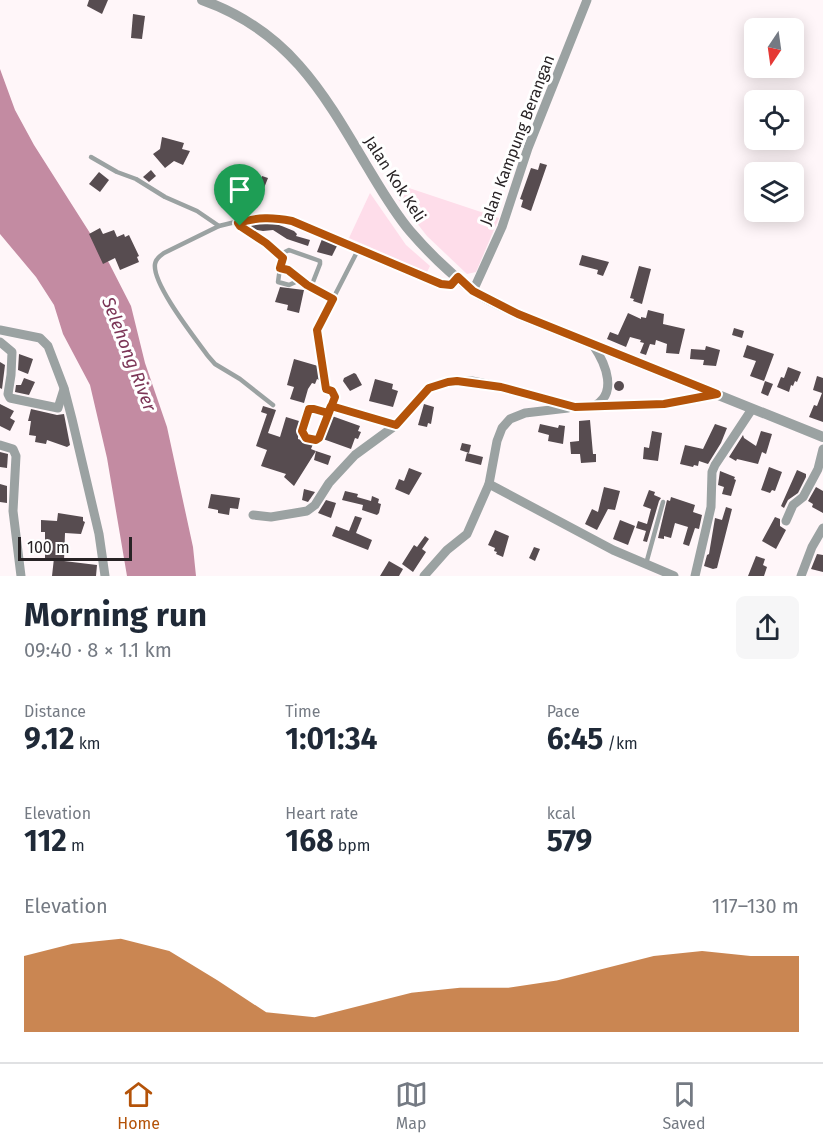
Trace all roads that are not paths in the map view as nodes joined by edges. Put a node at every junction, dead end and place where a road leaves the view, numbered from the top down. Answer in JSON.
{"nodes":[{"id":1,"x":202,"y":0,"type":"edge"},
{"id":2,"x":584,"y":2,"type":"edge"},
{"id":3,"x":91,"y":157,"type":"dead end"},
{"id":4,"x":238,"y":223,"type":"junction"},
{"id":5,"x":219,"y":226,"type":"junction"},
{"id":6,"x":358,"y":249,"type":"junction"},
{"id":7,"x":283,"y":258,"type":"junction"},
{"id":8,"x":280,"y":268,"type":"junction"},
{"id":9,"x":458,"y":277,"type":"junction"},
{"id":10,"x":300,"y":280,"type":"junction"},
{"id":11,"x":311,"y":288,"type":"junction"},
{"id":12,"x":473,"y":291,"type":"junction"},
{"id":13,"x":333,"y":299,"type":"junction"},
{"id":14,"x":0,"y":330,"type":"edge"},
{"id":15,"x":0,"y":342,"type":"edge"},
{"id":16,"x":593,"y":345,"type":"junction"},
{"id":17,"x":64,"y":388,"type":"junction"},
{"id":18,"x":717,"y":394,"type":"junction"},
{"id":19,"x":273,"y":405,"type":"dead end"},
{"id":20,"x":331,"y":406,"type":"junction"},
{"id":21,"x":575,"y":407,"type":"junction"},
{"id":22,"x":591,"y":407,"type":"junction"},
{"id":23,"x":753,"y":409,"type":"junction"},
{"id":24,"x":328,"y":413,"type":"junction"},
{"id":25,"x":396,"y":425,"type":"junction"},
{"id":26,"x":823,"y":437,"type":"edge"},
{"id":27,"x":0,"y":445,"type":"edge"},
{"id":28,"x":823,"y":449,"type":"edge"},
{"id":29,"x":489,"y":484,"type":"junction"},
{"id":30,"x":663,"y":502,"type":"dead end"},
{"id":31,"x":253,"y":515,"type":"dead end"},
{"id":32,"x":786,"y":521,"type":"dead end"},
{"id":33,"x":823,"y":528,"type":"edge"},
{"id":34,"x":646,"y":564,"type":"junction"},
{"id":35,"x":21,"y":576,"type":"edge"},
{"id":36,"x":105,"y":576,"type":"edge"},
{"id":37,"x":424,"y":576,"type":"edge"},
{"id":38,"x":674,"y":576,"type":"edge"},
{"id":39,"x":695,"y":576,"type":"edge"},
{"id":40,"x":801,"y":576,"type":"edge"}],
"edges":[{"from":1,"to":9,"type":"street","name":"Jalan Kok Keli"},
{"from":2,"to":12,"type":"street","name":"Jalan Kampung Berangan"},
{"from":3,"to":5,"type":"lane"},
{"from":4,"to":5,"type":"lane"},
{"from":4,"to":6,"type":"lane"},
{"from":4,"to":7,"type":"lane"},
{"from":5,"to":19,"type":"lane"},
{"from":6,"to":9,"type":"lane"},
{"from":6,"to":13,"type":"lane"},
{"from":7,"to":8,"type":"lane"},
{"from":7,"to":11,"type":"lane"},
{"from":8,"to":10,"type":"lane"},
{"from":8,"to":10,"type":"lane"},
{"from":9,"to":12,"type":"street","name":"Jalan Kok Keli"},
{"from":10,"to":11,"type":"lane"},
{"from":11,"to":13,"type":"lane"},
{"from":12,"to":16,"type":"street","name":"Jalan Kok Keli"},
{"from":13,"to":20,"type":"lane"},
{"from":14,"to":17,"type":"street"},
{"from":15,"to":17,"type":"street"},
{"from":16,"to":18,"type":"street","name":"Jalan Kok Keli"},
{"from":16,"to":22,"type":"street"},
{"from":17,"to":36,"type":"street"},
{"from":18,"to":22,"type":"street"},
{"from":18,"to":23,"type":"street","name":"Jalan Kok Keli"},
{"from":20,"to":24,"type":"lane"},
{"from":20,"to":25,"type":"lane"},
{"from":21,"to":22,"type":"street"},
{"from":21,"to":25,"type":"street"},
{"from":21,"to":29,"type":"street"},
{"from":23,"to":26,"type":"street","name":"Jalan Kok Keli"},
{"from":23,"to":39,"type":"street"},
{"from":24,"to":24,"type":"lane"},
{"from":25,"to":31,"type":"street"},
{"from":27,"to":35,"type":"street"},
{"from":28,"to":32,"type":"street"},
{"from":29,"to":34,"type":"street"},
{"from":29,"to":37,"type":"street"},
{"from":30,"to":34,"type":"lane"},
{"from":33,"to":40,"type":"street"},
{"from":34,"to":38,"type":"street"}]}
